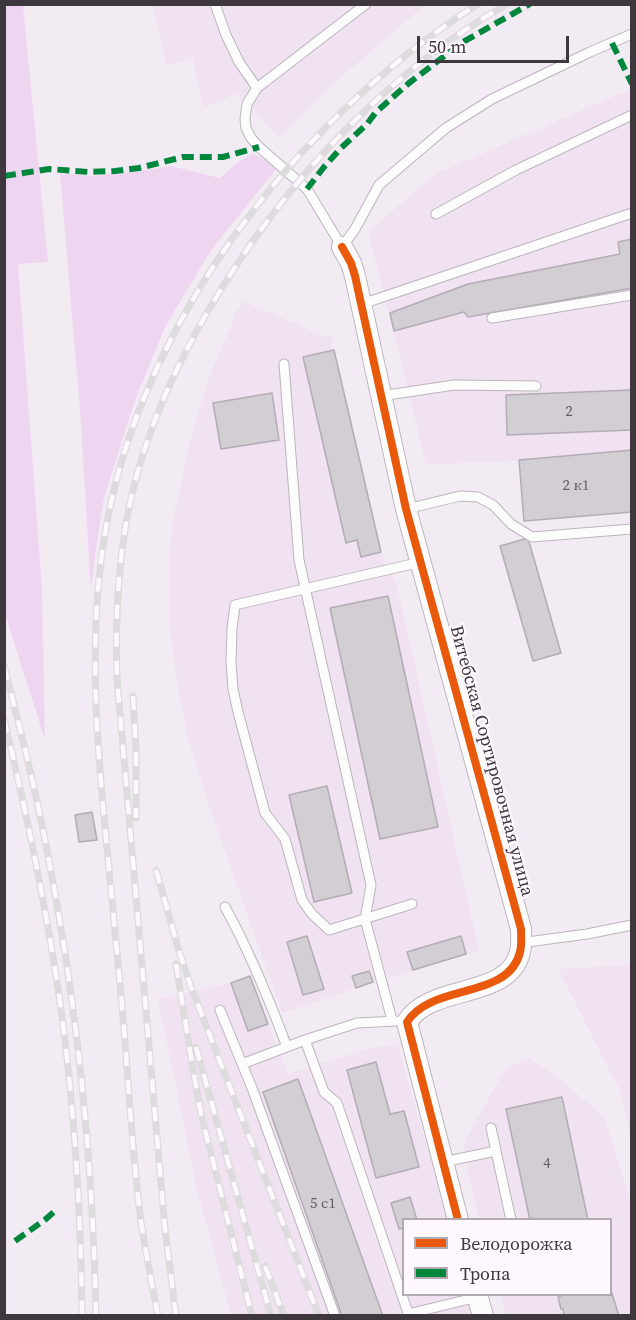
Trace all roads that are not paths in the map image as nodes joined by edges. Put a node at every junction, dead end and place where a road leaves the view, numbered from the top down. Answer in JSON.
{"nodes":[{"id":1,"x":215,"y":4,"type":"edge"},
{"id":2,"x":366,"y":4,"type":"edge"},
{"id":3,"x":632,"y":34,"type":"edge"},
{"id":4,"x":257,"y":88,"type":"junction"},
{"id":5,"x":632,"y":115,"type":"edge"},
{"id":6,"x":632,"y":213,"type":"edge"},
{"id":7,"x":436,"y":214,"type":"dead end"},
{"id":8,"x":342,"y":247,"type":"junction"},
{"id":9,"x":632,"y":295,"type":"edge"},
{"id":10,"x":362,"y":304,"type":"junction"},
{"id":11,"x":492,"y":318,"type":"dead end"},
{"id":12,"x":284,"y":364,"type":"dead end"},
{"id":13,"x":536,"y":386,"type":"dead end"},
{"id":14,"x":381,"y":396,"type":"junction"},
{"id":15,"x":406,"y":509,"type":"junction"},
{"id":16,"x":632,"y":529,"type":"edge"},
{"id":17,"x":421,"y":562,"type":"junction"},
{"id":18,"x":305,"y":589,"type":"junction"},
{"id":19,"x":412,"y":904,"type":"dead end"},
{"id":20,"x":225,"y":907,"type":"dead end"},
{"id":21,"x":365,"y":919,"type":"junction"},
{"id":22,"x":632,"y":925,"type":"edge"},
{"id":23,"x":520,"y":943,"type":"junction"},
{"id":24,"x":220,"y":1010,"type":"dead end"},
{"id":25,"x":400,"y":1021,"type":"junction"},
{"id":26,"x":305,"y":1040,"type":"junction"},
{"id":27,"x":287,"y":1047,"type":"junction"},
{"id":28,"x":242,"y":1064,"type":"junction"},
{"id":29,"x":490,"y":1128,"type":"dead end"},
{"id":30,"x":496,"y":1151,"type":"junction"},
{"id":31,"x":443,"y":1162,"type":"junction"},
{"id":32,"x":457,"y":1218,"type":"edge"},
{"id":33,"x":511,"y":1218,"type":"edge"},
{"id":34,"x":402,"y":1294,"type":"edge"},
{"id":35,"x":403,"y":1296,"type":"edge"},
{"id":36,"x":479,"y":1302,"type":"edge"},
{"id":37,"x":409,"y":1315,"type":"edge"},
{"id":38,"x":334,"y":1316,"type":"edge"}],
"edges":[{"from":1,"to":4,"type":"lane"},
{"from":2,"to":4,"type":"lane"},
{"from":3,"to":8,"type":"lane"},
{"from":4,"to":8,"type":"lane"},
{"from":5,"to":7,"type":"lane"},
{"from":6,"to":10,"type":"lane"},
{"from":8,"to":10,"type":"street","name":"Витебская Сортировочная улица"},
{"from":9,"to":11,"type":"lane"},
{"from":10,"to":14,"type":"street","name":"Витебская Сортировочная улица"},
{"from":12,"to":18,"type":"lane"},
{"from":13,"to":14,"type":"lane"},
{"from":14,"to":15,"type":"street","name":"Витебская Сортировочная улица"},
{"from":15,"to":16,"type":"lane"},
{"from":15,"to":17,"type":"street","name":"Витебская Сортировочная улица"},
{"from":17,"to":18,"type":"lane"},
{"from":17,"to":23,"type":"street","name":"Витебская Сортировочная улица"},
{"from":18,"to":21,"type":"lane"},
{"from":18,"to":21,"type":"lane"},
{"from":19,"to":21,"type":"lane"},
{"from":20,"to":27,"type":"lane"},
{"from":21,"to":25,"type":"lane"},
{"from":22,"to":23,"type":"lane"},
{"from":23,"to":25,"type":"street","name":"Витебская Сортировочная улица"},
{"from":24,"to":28,"type":"lane"},
{"from":25,"to":26,"type":"lane"},
{"from":25,"to":31,"type":"street"},
{"from":26,"to":27,"type":"lane"},
{"from":26,"to":34,"type":"lane"},
{"from":27,"to":28,"type":"lane"},
{"from":28,"to":38,"type":"lane"},
{"from":29,"to":30,"type":"lane"},
{"from":30,"to":31,"type":"lane"},
{"from":30,"to":33,"type":"lane"},
{"from":31,"to":32,"type":"street"},
{"from":35,"to":37,"type":"lane"},
{"from":36,"to":37,"type":"lane"}]}
